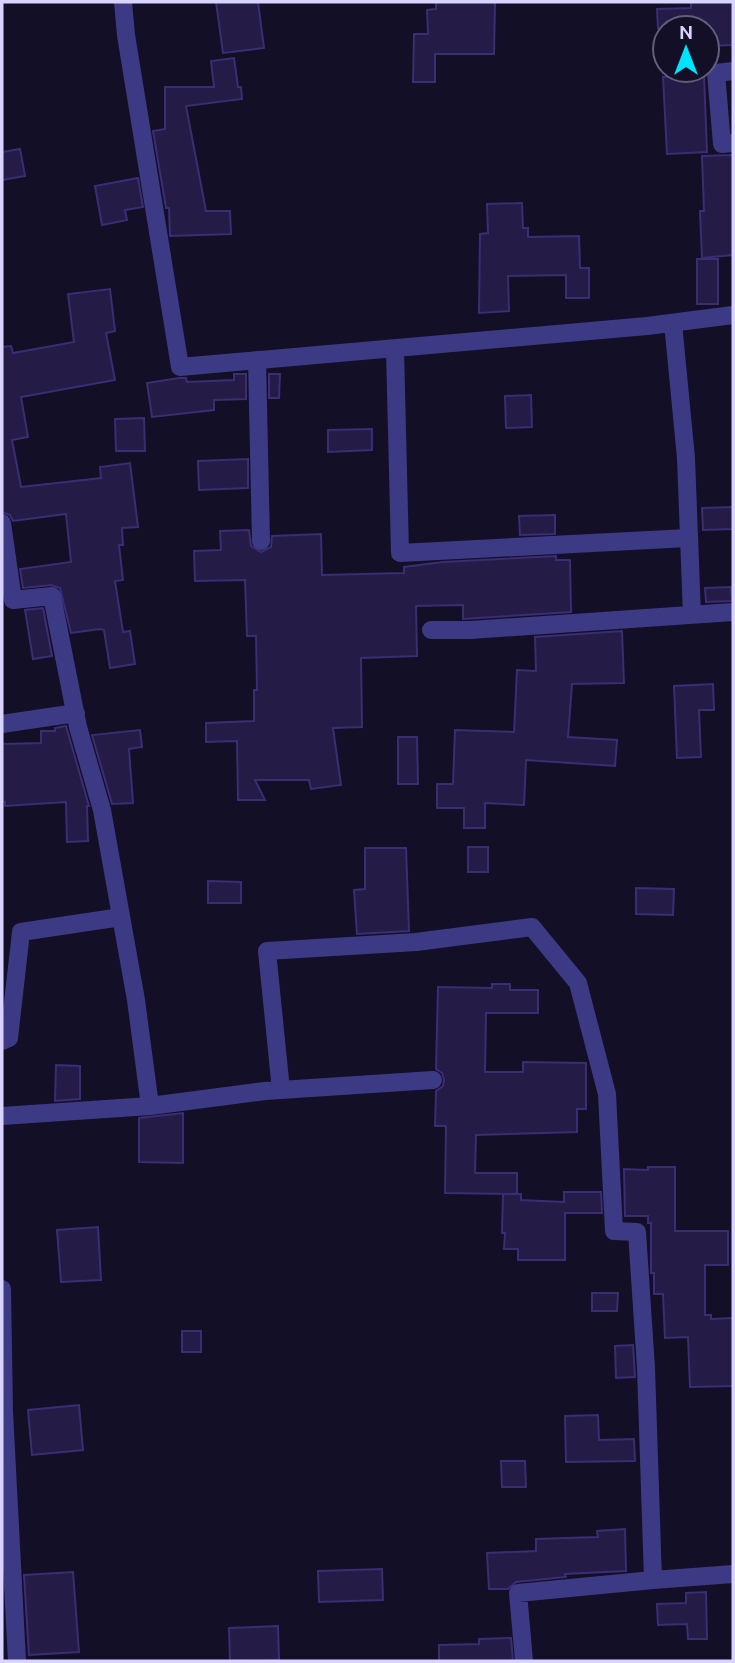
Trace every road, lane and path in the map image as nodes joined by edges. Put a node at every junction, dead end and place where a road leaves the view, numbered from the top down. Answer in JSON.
{"nodes":[{"id":1,"x":123,"y":2,"type":"edge"},
{"id":2,"x":733,"y":71,"type":"edge"},
{"id":3,"x":733,"y":143,"type":"edge"},
{"id":4,"x":733,"y":315,"type":"edge"},
{"id":5,"x":673,"y":323,"type":"junction"},
{"id":6,"x":395,"y":349,"type":"junction"},
{"id":7,"x":257,"y":360,"type":"junction"},
{"id":8,"x":2,"y":523,"type":"edge"},
{"id":9,"x":688,"y":538,"type":"junction"},
{"id":10,"x":261,"y":541,"type":"dead end"},
{"id":11,"x":733,"y":612,"type":"edge"},
{"id":12,"x":692,"y":615,"type":"junction"},
{"id":13,"x":430,"y":630,"type":"dead end"},
{"id":14,"x":76,"y":713,"type":"junction"},
{"id":15,"x":2,"y":724,"type":"edge"},
{"id":16,"x":121,"y":917,"type":"junction"},
{"id":17,"x":2,"y":1041,"type":"edge"},
{"id":18,"x":433,"y":1080,"type":"dead end"},
{"id":19,"x":281,"y":1090,"type":"junction"},
{"id":20,"x":150,"y":1106,"type":"junction"},
{"id":21,"x":2,"y":1116,"type":"edge"},
{"id":22,"x":2,"y":1289,"type":"edge"},
{"id":23,"x":3,"y":1412,"type":"edge"},
{"id":24,"x":733,"y":1574,"type":"edge"},
{"id":25,"x":653,"y":1580,"type":"junction"},
{"id":26,"x":17,"y":1661,"type":"edge"},
{"id":27,"x":524,"y":1661,"type":"edge"}],
"edges":[{"from":1,"to":7,"type":"street"},
{"from":2,"to":3,"type":"street"},
{"from":4,"to":5,"type":"street"},
{"from":5,"to":6,"type":"street"},
{"from":5,"to":9,"type":"street"},
{"from":6,"to":7,"type":"street"},
{"from":6,"to":9,"type":"street"},
{"from":7,"to":10,"type":"street"},
{"from":8,"to":14,"type":"street"},
{"from":9,"to":12,"type":"street"},
{"from":11,"to":12,"type":"street"},
{"from":12,"to":13,"type":"street"},
{"from":14,"to":15,"type":"street"},
{"from":14,"to":16,"type":"street"},
{"from":16,"to":17,"type":"street"},
{"from":16,"to":20,"type":"street"},
{"from":18,"to":19,"type":"street"},
{"from":19,"to":20,"type":"street"},
{"from":19,"to":25,"type":"street"},
{"from":20,"to":21,"type":"street"},
{"from":22,"to":23,"type":"street"},
{"from":23,"to":26,"type":"street"},
{"from":24,"to":25,"type":"street"},
{"from":25,"to":27,"type":"street"}]}
